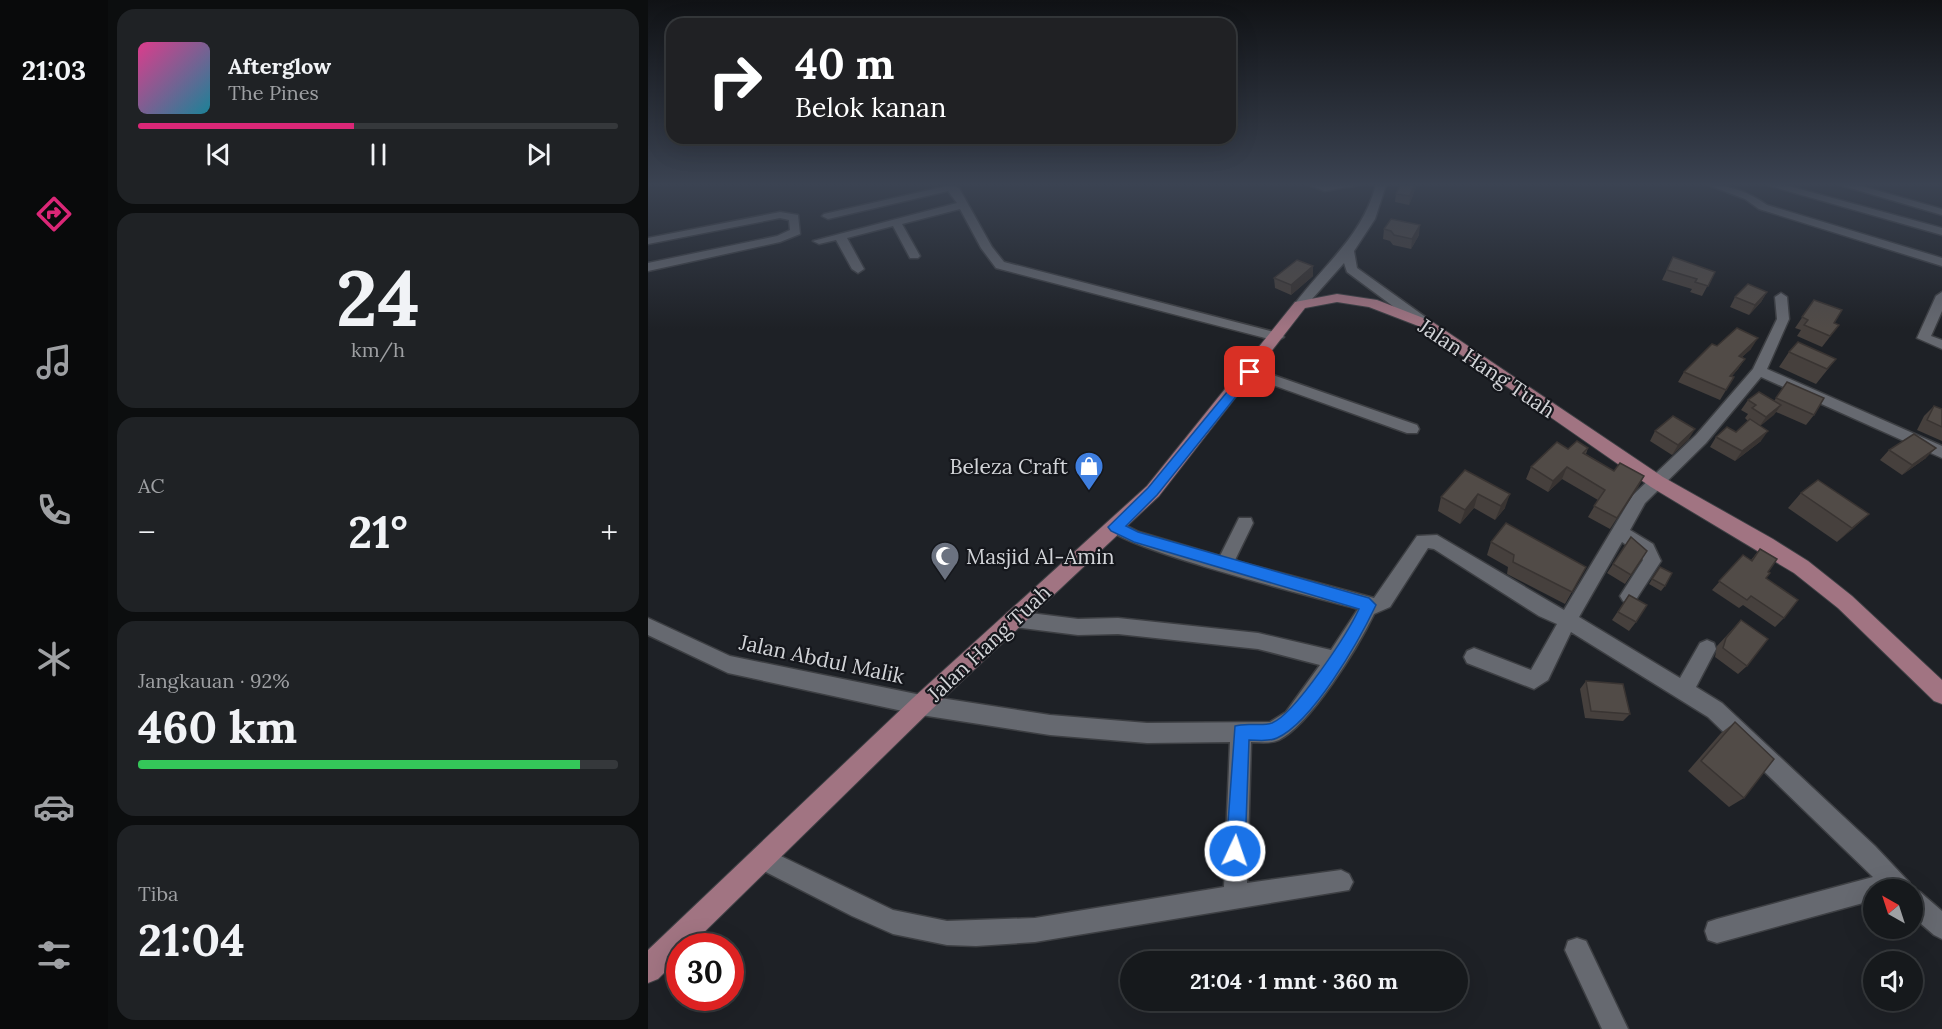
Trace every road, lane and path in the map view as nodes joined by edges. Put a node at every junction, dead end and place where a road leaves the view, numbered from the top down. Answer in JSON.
{"nodes":[{"id":1,"x":689,"y":233,"type":"edge"},
{"id":2,"x":794,"y":233,"type":"edge"},
{"id":3,"x":852,"y":233,"type":"edge"},
{"id":4,"x":902,"y":233,"type":"edge"},
{"id":5,"x":979,"y":233,"type":"edge"},
{"id":6,"x":1359,"y":233,"type":"edge"},
{"id":7,"x":1848,"y":233,"type":"edge"},
{"id":8,"x":1871,"y":233,"type":"edge"},
{"id":9,"x":1874,"y":234,"type":"joint"},
{"id":10,"x":840,"y":236,"type":"junction"},
{"id":11,"x":648,"y":241,"type":"edge"},
{"id":12,"x":819,"y":241,"type":"dead end"},
{"id":13,"x":1348,"y":250,"type":"junction"},
{"id":14,"x":1942,"y":255,"type":"edge"},
{"id":15,"x":914,"y":256,"type":"dead end"},
{"id":16,"x":1942,"y":262,"type":"edge"},
{"id":17,"x":648,"y":267,"type":"edge"},
{"id":18,"x":858,"y":269,"type":"dead end"},
{"id":19,"x":1942,"y":296,"type":"edge"},
{"id":20,"x":1780,"y":297,"type":"dead end"},
{"id":21,"x":1300,"y":305,"type":"junction"},
{"id":22,"x":1426,"y":324,"type":"junction"},
{"id":23,"x":1277,"y":337,"type":"junction"},
{"id":24,"x":1942,"y":345,"type":"edge"},
{"id":25,"x":1758,"y":371,"type":"junction"},
{"id":26,"x":1250,"y":372,"type":"junction"},
{"id":27,"x":1412,"y":429,"type":"dead end"},
{"id":28,"x":1942,"y":452,"type":"edge"},
{"id":29,"x":1657,"y":482,"type":"junction"},
{"id":30,"x":1245,"y":523,"type":"dead end"},
{"id":31,"x":1115,"y":527,"type":"junction"},
{"id":32,"x":1619,"y":532,"type":"junction"},
{"id":33,"x":1224,"y":564,"type":"junction"},
{"id":34,"x":1629,"y":596,"type":"edge"},
{"id":35,"x":1369,"y":605,"type":"junction"},
{"id":36,"x":1014,"y":619,"type":"junction"},
{"id":37,"x":1568,"y":620,"type":"junction"},
{"id":38,"x":648,"y":626,"type":"edge"},
{"id":39,"x":1707,"y":649,"type":"dead end"},
{"id":40,"x":1474,"y":657,"type":"dead end"},
{"id":41,"x":1334,"y":660,"type":"junction"},
{"id":42,"x":1684,"y":690,"type":"junction"},
{"id":43,"x":1942,"y":694,"type":"edge"},
{"id":44,"x":921,"y":705,"type":"junction"},
{"id":45,"x":1241,"y":732,"type":"junction"},
{"id":46,"x":762,"y":858,"type":"junction"},
{"id":47,"x":1890,"y":879,"type":"edge"},
{"id":48,"x":1341,"y":882,"type":"dead end"},
{"id":49,"x":1863,"y":894,"type":"edge"},
{"id":50,"x":1234,"y":896,"type":"junction"},
{"id":51,"x":1923,"y":910,"type":"edge"},
{"id":52,"x":1942,"y":927,"type":"edge"},
{"id":53,"x":1717,"y":931,"type":"dead end"},
{"id":54,"x":1577,"y":950,"type":"dead end"},
{"id":55,"x":648,"y":969,"type":"edge"},
{"id":56,"x":1615,"y":1029,"type":"edge"}],
"edges":[{"from":1,"to":11,"type":"street"},
{"from":2,"to":17,"type":"street"},
{"from":3,"to":10,"type":"street"},
{"from":4,"to":15,"type":"street"},
{"from":5,"to":23,"type":"street"},
{"from":6,"to":13,"type":"street"},
{"from":7,"to":16,"type":"street"},
{"from":8,"to":9,"type":"street"},
{"from":9,"to":14,"type":"street"},
{"from":10,"to":12,"type":"street"},
{"from":10,"to":18,"type":"street"},
{"from":13,"to":21,"type":"street"},
{"from":13,"to":22,"type":"street"},
{"from":19,"to":24,"type":"street"},
{"from":20,"to":25,"type":"street"},
{"from":21,"to":22,"type":"main road","name":"Jalan Hang Tuah"},
{"from":21,"to":23,"type":"main road","name":"Jalan Hang Tuah"},
{"from":22,"to":29,"type":"main road","name":"Jalan Hang Tuah"},
{"from":23,"to":26,"type":"main road","name":"Jalan Hang Tuah"},
{"from":25,"to":28,"type":"street"},
{"from":25,"to":29,"type":"street"},
{"from":26,"to":27,"type":"street"},
{"from":26,"to":31,"type":"main road","name":"Jalan Hang Tuah"},
{"from":29,"to":32,"type":"street"},
{"from":29,"to":43,"type":"main road","name":"Jalan Hang Tuah"},
{"from":30,"to":33,"type":"street"},
{"from":31,"to":33,"type":"street"},
{"from":31,"to":36,"type":"main road","name":"Jalan Hang Tuah"},
{"from":32,"to":34,"type":"street"},
{"from":32,"to":37,"type":"street"},
{"from":33,"to":35,"type":"street"},
{"from":35,"to":37,"type":"street"},
{"from":35,"to":41,"type":"street","name":"Jalan Abdul Malik"},
{"from":36,"to":41,"type":"street"},
{"from":36,"to":44,"type":"main road","name":"Jalan Hang Tuah"},
{"from":37,"to":40,"type":"street"},
{"from":37,"to":42,"type":"street"},
{"from":38,"to":44,"type":"street","name":"Jalan Abdul Malik"},
{"from":39,"to":42,"type":"street"},
{"from":41,"to":45,"type":"street","name":"Jalan Abdul Malik"},
{"from":42,"to":47,"type":"street"},
{"from":44,"to":45,"type":"street","name":"Jalan Abdul Malik"},
{"from":44,"to":46,"type":"main road","name":"Jalan Hang Tuah"},
{"from":45,"to":50,"type":"street"},
{"from":46,"to":50,"type":"street"},
{"from":46,"to":55,"type":"main road","name":"Jalan Hang Tuah"},
{"from":48,"to":50,"type":"street"},
{"from":49,"to":53,"type":"street"},
{"from":51,"to":52,"type":"street"},
{"from":54,"to":56,"type":"street"}]}
